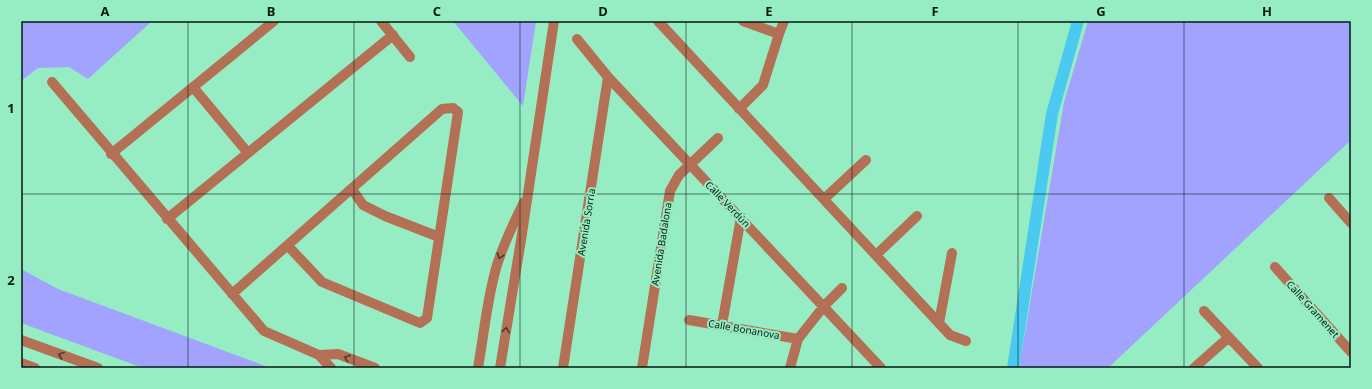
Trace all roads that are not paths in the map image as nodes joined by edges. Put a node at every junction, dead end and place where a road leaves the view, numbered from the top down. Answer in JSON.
{"nodes":[{"id":1,"x":274,"y":21,"type":"edge"},
{"id":2,"x":381,"y":21,"type":"edge"},
{"id":3,"x":554,"y":21,"type":"edge"},
{"id":4,"x":658,"y":21,"type":"edge"},
{"id":5,"x":743,"y":21,"type":"edge"},
{"id":6,"x":784,"y":21,"type":"edge"},
{"id":7,"x":779,"y":34,"type":"junction"},
{"id":8,"x":392,"y":36,"type":"junction"},
{"id":9,"x":577,"y":39,"type":"dead end"},
{"id":10,"x":410,"y":57,"type":"dead end"},
{"id":11,"x":608,"y":77,"type":"junction"},
{"id":12,"x":52,"y":82,"type":"dead end"},
{"id":13,"x":193,"y":87,"type":"junction"},
{"id":14,"x":739,"y":109,"type":"junction"},
{"id":15,"x":718,"y":138,"type":"dead end"},
{"id":16,"x":248,"y":153,"type":"junction"},
{"id":17,"x":112,"y":154,"type":"junction"},
{"id":18,"x":866,"y":160,"type":"dead end"},
{"id":19,"x":690,"y":165,"type":"junction"},
{"id":20,"x":352,"y":189,"type":"junction"},
{"id":21,"x":527,"y":194,"type":"junction"},
{"id":22,"x":1329,"y":198,"type":"dead end"},
{"id":23,"x":824,"y":199,"type":"junction"},
{"id":24,"x":916,"y":216,"type":"dead end"},
{"id":25,"x":741,"y":217,"type":"junction"},
{"id":26,"x":167,"y":219,"type":"junction"},
{"id":27,"x":1351,"y":223,"type":"edge"},
{"id":28,"x":507,"y":236,"type":"junction"},
{"id":29,"x":439,"y":237,"type":"junction"},
{"id":30,"x":522,"y":240,"type":"junction"},
{"id":31,"x":288,"y":246,"type":"junction"},
{"id":32,"x":952,"y":253,"type":"dead end"},
{"id":33,"x":876,"y":255,"type":"junction"},
{"id":34,"x":1274,"y":267,"type":"dead end"},
{"id":35,"x":842,"y":288,"type":"dead end"},
{"id":36,"x":232,"y":294,"type":"junction"},
{"id":37,"x":824,"y":306,"type":"junction"},
{"id":38,"x":1204,"y":311,"type":"dead end"},
{"id":39,"x":689,"y":320,"type":"dead end"},
{"id":40,"x":939,"y":323,"type":"junction"},
{"id":41,"x":722,"y":325,"type":"junction"},
{"id":42,"x":1229,"y":338,"type":"junction"},
{"id":43,"x":798,"y":339,"type":"junction"},
{"id":44,"x":21,"y":340,"type":"edge"},
{"id":45,"x":966,"y":341,"type":"dead end"},
{"id":46,"x":1351,"y":352,"type":"edge"},
{"id":47,"x":318,"y":355,"type":"junction"},
{"id":48,"x":21,"y":363,"type":"edge"},
{"id":49,"x":876,"y":366,"type":"edge"},
{"id":50,"x":35,"y":368,"type":"edge"},
{"id":51,"x":98,"y":368,"type":"edge"},
{"id":52,"x":331,"y":368,"type":"edge"},
{"id":53,"x":375,"y":368,"type":"edge"},
{"id":54,"x":478,"y":368,"type":"edge"},
{"id":55,"x":500,"y":368,"type":"edge"},
{"id":56,"x":563,"y":368,"type":"edge"},
{"id":57,"x":642,"y":368,"type":"edge"},
{"id":58,"x":790,"y":368,"type":"edge"},
{"id":59,"x":1194,"y":368,"type":"edge"},
{"id":60,"x":1258,"y":368,"type":"edge"}],
"edges":[{"from":1,"to":13,"type":"street"},
{"from":2,"to":8,"type":"street"},
{"from":3,"to":21,"type":"street"},
{"from":4,"to":14,"type":"street"},
{"from":5,"to":7,"type":"street"},
{"from":6,"to":7,"type":"street"},
{"from":7,"to":14,"type":"street"},
{"from":8,"to":10,"type":"street"},
{"from":8,"to":16,"type":"street"},
{"from":9,"to":11,"type":"street","name":"Calle Verdún"},
{"from":11,"to":19,"type":"street","name":"Calle Verdún"},
{"from":11,"to":56,"type":"street","name":"Avenida Sorria"},
{"from":12,"to":17,"type":"street"},
{"from":13,"to":16,"type":"street"},
{"from":13,"to":17,"type":"street"},
{"from":14,"to":23,"type":"street"},
{"from":15,"to":19,"type":"street","name":"Avenida Badalona"},
{"from":16,"to":26,"type":"street"},
{"from":17,"to":26,"type":"street"},
{"from":18,"to":23,"type":"street"},
{"from":19,"to":25,"type":"street","name":"Calle Verdún"},
{"from":19,"to":57,"type":"street","name":"Avenida Badalona"},
{"from":20,"to":29,"type":"street"},
{"from":20,"to":29,"type":"street"},
{"from":20,"to":31,"type":"street"},
{"from":21,"to":28,"type":"street"},
{"from":21,"to":30,"type":"street"},
{"from":22,"to":27,"type":"street"},
{"from":23,"to":33,"type":"street"},
{"from":24,"to":33,"type":"street"},
{"from":25,"to":37,"type":"street","name":"Calle Verdún"},
{"from":25,"to":41,"type":"street"},
{"from":26,"to":36,"type":"street"},
{"from":28,"to":30,"type":"street"},
{"from":28,"to":54,"type":"street","one_way":true},
{"from":29,"to":31,"type":"street"},
{"from":55,"to":30,"type":"street","one_way":true},
{"from":31,"to":36,"type":"street"},
{"from":32,"to":40,"type":"street"},
{"from":33,"to":40,"type":"street"},
{"from":34,"to":46,"type":"street","name":"Calle Gramenet"},
{"from":35,"to":37,"type":"street"},
{"from":36,"to":47,"type":"street"},
{"from":37,"to":43,"type":"street"},
{"from":37,"to":49,"type":"street","name":"Calle Verdún"},
{"from":38,"to":42,"type":"street"},
{"from":39,"to":41,"type":"street","name":"Calle Bonanova"},
{"from":40,"to":45,"type":"street"},
{"from":41,"to":43,"type":"street","name":"Calle Bonanova"},
{"from":42,"to":59,"type":"street"},
{"from":42,"to":60,"type":"street"},
{"from":43,"to":58,"type":"street"},
{"from":51,"to":44,"type":"street","one_way":true},
{"from":47,"to":52,"type":"street"},
{"from":53,"to":47,"type":"street","one_way":true},
{"from":48,"to":50,"type":"street"}]}
